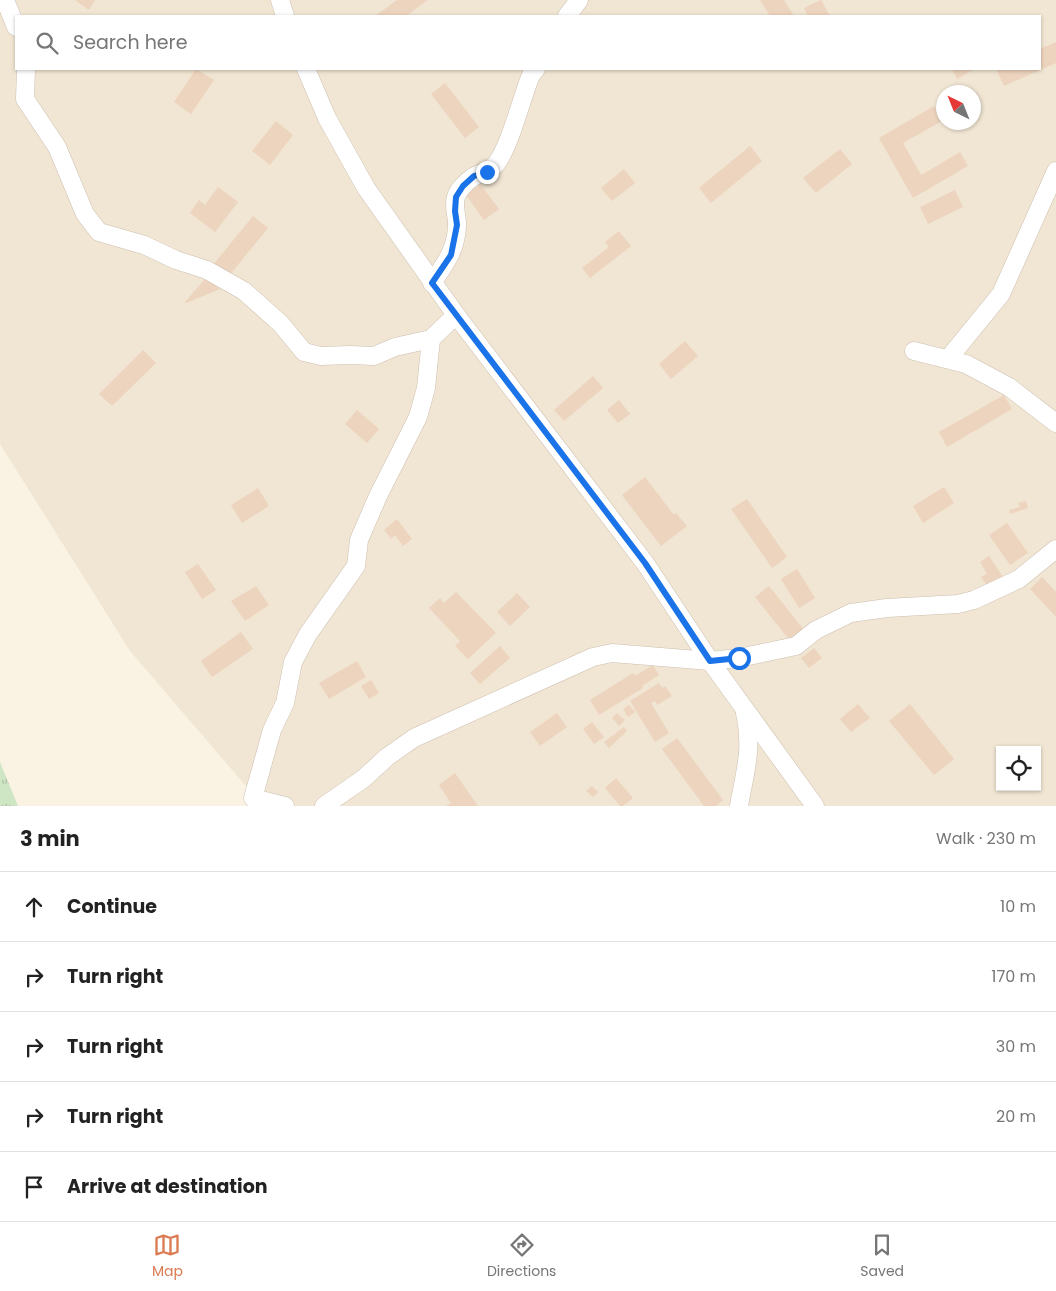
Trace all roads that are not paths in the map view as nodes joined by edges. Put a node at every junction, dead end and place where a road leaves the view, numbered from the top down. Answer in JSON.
{"nodes":[{"id":1,"x":5,"y":0,"type":"edge"},
{"id":2,"x":280,"y":0,"type":"edge"},
{"id":3,"x":579,"y":0,"type":"edge"},
{"id":4,"x":285,"y":15,"type":"edge"},
{"id":5,"x":568,"y":15,"type":"edge"},
{"id":6,"x":15,"y":25,"type":"edge"},
{"id":7,"x":26,"y":70,"type":"edge"},
{"id":8,"x":306,"y":70,"type":"edge"},
{"id":9,"x":535,"y":70,"type":"edge"},
{"id":10,"x":1056,"y":171,"type":"edge"},
{"id":11,"x":432,"y":283,"type":"junction"},
{"id":12,"x":456,"y":315,"type":"junction"},
{"id":13,"x":431,"y":339,"type":"junction"},
{"id":14,"x":914,"y":351,"type":"dead end"},
{"id":15,"x":948,"y":359,"type":"junction"},
{"id":16,"x":1056,"y":423,"type":"edge"},
{"id":17,"x":1056,"y":549,"type":"edge"},
{"id":18,"x":710,"y":661,"type":"junction"},
{"id":19,"x":744,"y":708,"type":"junction"},
{"id":20,"x":285,"y":806,"type":"edge"},
{"id":21,"x":324,"y":806,"type":"edge"},
{"id":22,"x":738,"y":806,"type":"edge"},
{"id":23,"x":815,"y":806,"type":"edge"}],
"edges":[{"from":1,"to":6,"type":"street"},
{"from":2,"to":4,"type":"street"},
{"from":3,"to":5,"type":"street"},
{"from":7,"to":13,"type":"street"},
{"from":8,"to":11,"type":"street"},
{"from":9,"to":11,"type":"street"},
{"from":10,"to":15,"type":"street"},
{"from":11,"to":12,"type":"street"},
{"from":12,"to":13,"type":"street"},
{"from":12,"to":18,"type":"street"},
{"from":13,"to":20,"type":"street"},
{"from":14,"to":15,"type":"street"},
{"from":15,"to":16,"type":"street"},
{"from":17,"to":18,"type":"street"},
{"from":18,"to":19,"type":"street"},
{"from":18,"to":21,"type":"street"},
{"from":19,"to":22,"type":"street"},
{"from":19,"to":23,"type":"street"}]}
